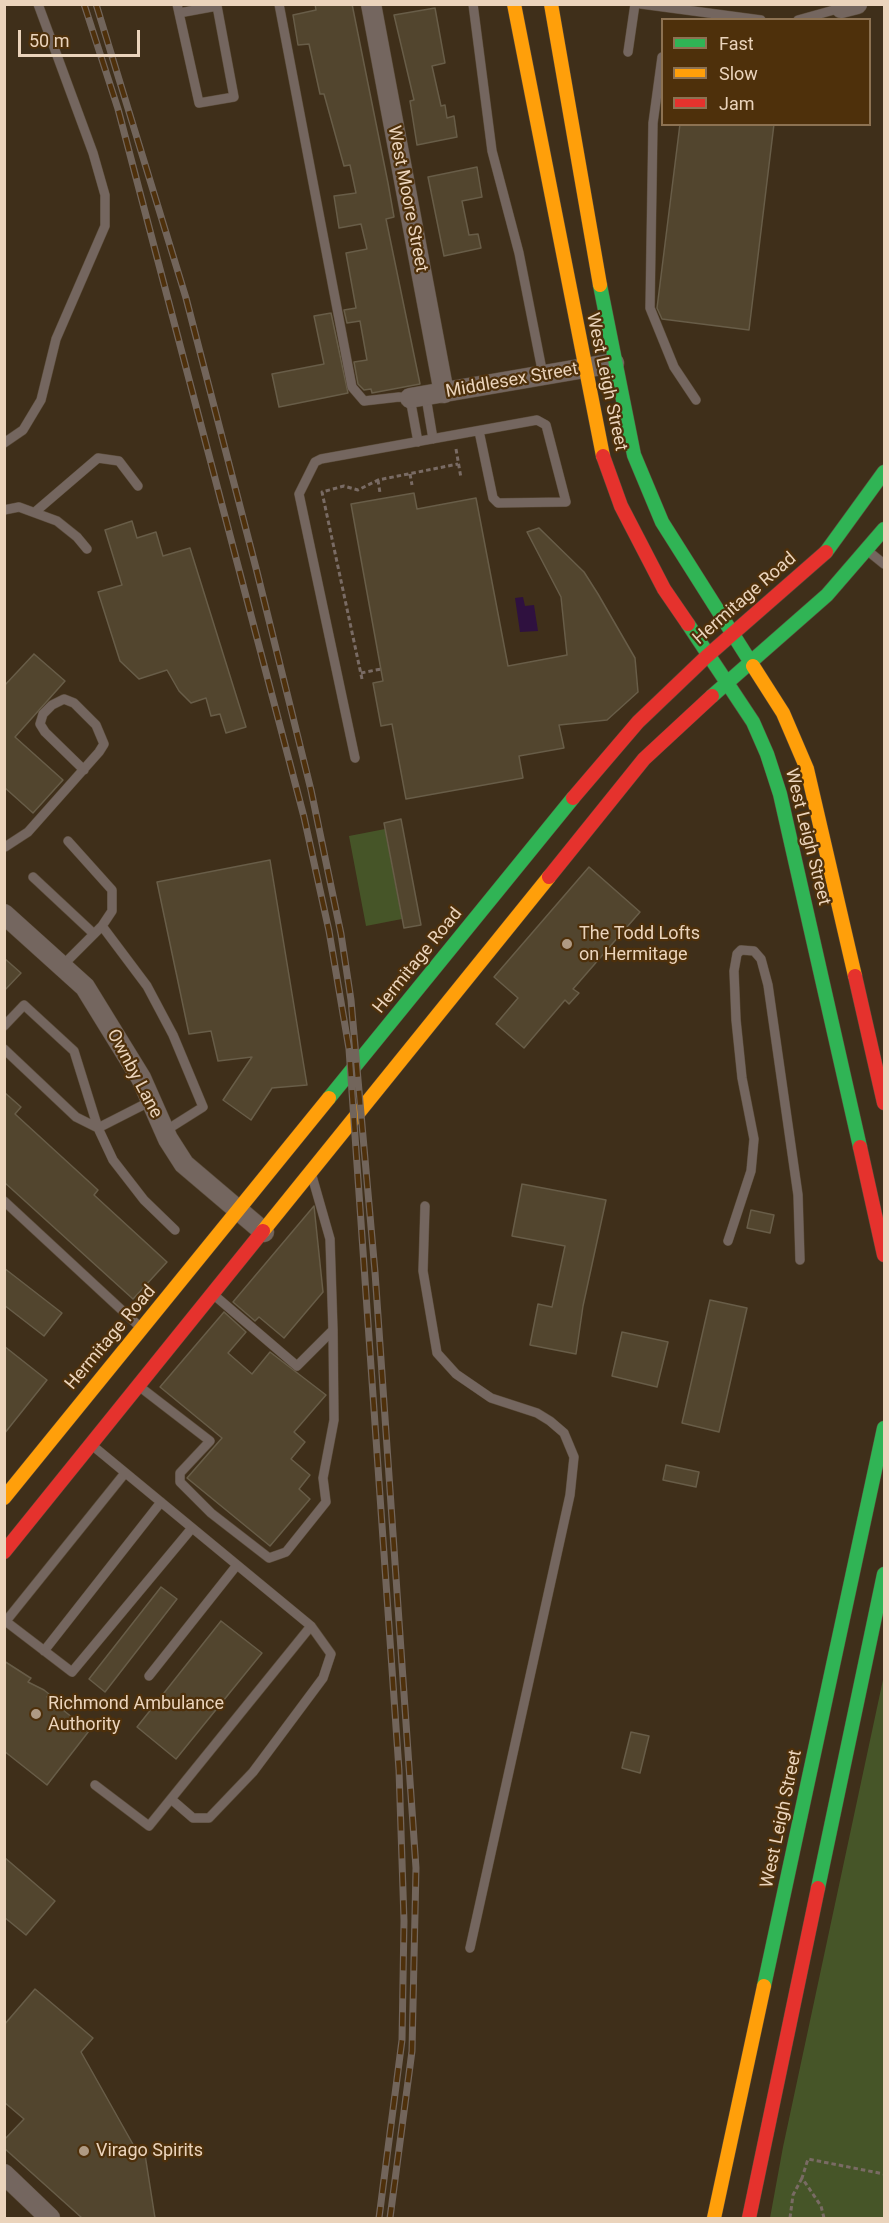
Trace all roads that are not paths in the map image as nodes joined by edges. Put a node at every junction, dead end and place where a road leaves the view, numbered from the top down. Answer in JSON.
{"nodes":[{"id":1,"x":38,"y":4,"type":"edge"},
{"id":2,"x":279,"y":4,"type":"edge"},
{"id":3,"x":371,"y":4,"type":"edge"},
{"id":4,"x":473,"y":4,"type":"edge"},
{"id":5,"x":514,"y":4,"type":"edge"},
{"id":6,"x":551,"y":4,"type":"edge"},
{"id":7,"x":635,"y":4,"type":"edge"},
{"id":8,"x":641,"y":4,"type":"edge"},
{"id":9,"x":816,"y":4,"type":"edge"},
{"id":10,"x":849,"y":6,"type":"edge"},
{"id":11,"x":178,"y":8,"type":"edge"},
{"id":12,"x":669,"y":14,"type":"edge"},
{"id":13,"x":816,"y":15,"type":"junction"},
{"id":14,"x":730,"y":18,"type":"edge"},
{"id":15,"x":805,"y":18,"type":"edge"},
{"id":16,"x":628,"y":52,"type":"dead end"},
{"id":17,"x":661,"y":70,"type":"edge"},
{"id":18,"x":614,"y":363,"type":"junction"},
{"id":19,"x":583,"y":368,"type":"junction"},
{"id":20,"x":543,"y":375,"type":"junction"},
{"id":21,"x":427,"y":396,"type":"junction"},
{"id":22,"x":696,"y":400,"type":"dead end"},
{"id":23,"x":479,"y":431,"type":"junction"},
{"id":24,"x":433,"y":439,"type":"junction"},
{"id":25,"x":418,"y":442,"type":"junction"},
{"id":26,"x":4,"y":443,"type":"edge"},
{"id":27,"x":885,"y":472,"type":"edge"},
{"id":28,"x":138,"y":486,"type":"dead end"},
{"id":29,"x":4,"y":510,"type":"edge"},
{"id":30,"x":35,"y":512,"type":"junction"},
{"id":31,"x":885,"y":529,"type":"edge"},
{"id":32,"x":87,"y":549,"type":"dead end"},
{"id":33,"x":867,"y":549,"type":"junction"},
{"id":34,"x":885,"y":564,"type":"edge"},
{"id":35,"x":733,"y":634,"type":"junction"},
{"id":36,"x":710,"y":654,"type":"junction"},
{"id":37,"x":750,"y":661,"type":"junction"},
{"id":38,"x":728,"y":681,"type":"junction"},
{"id":39,"x":355,"y":758,"type":"dead end"},
{"id":40,"x":84,"y":770,"type":"junction"},
{"id":41,"x":68,"y":842,"type":"dead end"},
{"id":42,"x":5,"y":846,"type":"edge"},
{"id":43,"x":33,"y":877,"type":"dead end"},
{"id":44,"x":4,"y":914,"type":"edge"},
{"id":45,"x":102,"y":926,"type":"junction"},
{"id":46,"x":94,"y":934,"type":"junction"},
{"id":47,"x":62,"y":966,"type":"junction"},
{"id":48,"x":4,"y":1026,"type":"edge"},
{"id":49,"x":4,"y":1049,"type":"edge"},
{"id":50,"x":151,"y":1101,"type":"junction"},
{"id":51,"x":885,"y":1103,"type":"edge"},
{"id":52,"x":99,"y":1128,"type":"junction"},
{"id":53,"x":165,"y":1131,"type":"junction"},
{"id":54,"x":311,"y":1174,"type":"junction"},
{"id":55,"x":4,"y":1201,"type":"edge"},
{"id":56,"x":425,"y":1206,"type":"dead end"},
{"id":57,"x":239,"y":1212,"type":"junction"},
{"id":58,"x":175,"y":1230,"type":"dead end"},
{"id":59,"x":264,"y":1232,"type":"junction"},
{"id":60,"x":728,"y":1241,"type":"dead end"},
{"id":61,"x":884,"y":1254,"type":"edge"},
{"id":62,"x":800,"y":1260,"type":"dead end"},
{"id":63,"x":213,"y":1295,"type":"junction"},
{"id":64,"x":142,"y":1329,"type":"junction"},
{"id":65,"x":333,"y":1330,"type":"junction"},
{"id":66,"x":139,"y":1386,"type":"junction"},
{"id":67,"x":885,"y":1428,"type":"edge"},
{"id":68,"x":91,"y":1445,"type":"junction"},
{"id":69,"x":125,"y":1473,"type":"junction"},
{"id":70,"x":4,"y":1498,"type":"edge"},
{"id":71,"x":161,"y":1502,"type":"junction"},
{"id":72,"x":192,"y":1528,"type":"junction"},
{"id":73,"x":4,"y":1552,"type":"edge"},
{"id":74,"x":237,"y":1565,"type":"junction"},
{"id":75,"x":885,"y":1574,"type":"edge"},
{"id":76,"x":5,"y":1620,"type":"edge"},
{"id":77,"x":311,"y":1626,"type":"junction"},
{"id":78,"x":44,"y":1651,"type":"junction"},
{"id":79,"x":149,"y":1676,"type":"dead end"},
{"id":80,"x":95,"y":1785,"type":"dead end"},
{"id":81,"x":171,"y":1799,"type":"junction"},
{"id":82,"x":470,"y":1948,"type":"dead end"},
{"id":83,"x":4,"y":2174,"type":"edge"},
{"id":84,"x":50,"y":2218,"type":"edge"},
{"id":85,"x":714,"y":2218,"type":"edge"},
{"id":86,"x":749,"y":2218,"type":"edge"}],
"edges":[{"from":1,"to":26,"type":"lane"},
{"from":2,"to":21,"type":"lane"},
{"from":3,"to":21,"type":"street","name":"West Moore Street"},
{"from":4,"to":20,"type":"lane"},
{"from":5,"to":19,"type":"street","name":"West Leigh Street"},
{"from":6,"to":18,"type":"street","name":"West Leigh Street"},
{"from":7,"to":16,"type":"lane"},
{"from":8,"to":12,"type":"lane"},
{"from":9,"to":13,"type":"lane"},
{"from":10,"to":13,"type":"lane"},
{"from":11,"to":11,"type":"lane"},
{"from":12,"to":14,"type":"lane"},
{"from":13,"to":15,"type":"lane"},
{"from":17,"to":22,"type":"lane"},
{"from":18,"to":19,"type":"street","name":"Middlesex Street"},
{"from":18,"to":35,"type":"street","name":"West Leigh Street"},
{"from":19,"to":20,"type":"street","name":"Middlesex Street"},
{"from":19,"to":36,"type":"street","name":"West Leigh Street"},
{"from":20,"to":21,"type":"street","name":"Middlesex Street"},
{"from":21,"to":24,"type":"lane"},
{"from":21,"to":25,"type":"lane"},
{"from":23,"to":23,"type":"lane"},
{"from":23,"to":24,"type":"lane"},
{"from":24,"to":25,"type":"lane"},
{"from":25,"to":39,"type":"lane"},
{"from":27,"to":35,"type":"street","name":"Hermitage Road"},
{"from":28,"to":30,"type":"lane"},
{"from":29,"to":30,"type":"lane"},
{"from":30,"to":32,"type":"lane"},
{"from":31,"to":33,"type":"street"},
{"from":33,"to":34,"type":"lane"},
{"from":33,"to":37,"type":"street"},
{"from":35,"to":36,"type":"street","name":"Hermitage Road"},
{"from":35,"to":37,"type":"street","name":"West Leigh Street"},
{"from":36,"to":38,"type":"street","name":"West Leigh Street"},
{"from":36,"to":57,"type":"street","name":"Hermitage Road"},
{"from":37,"to":38,"type":"street"},
{"from":37,"to":51,"type":"street","name":"West Leigh Street"},
{"from":38,"to":54,"type":"street"},
{"from":38,"to":61,"type":"street","name":"West Leigh Street"},
{"from":40,"to":40,"type":"lane"},
{"from":40,"to":42,"type":"lane"},
{"from":41,"to":45,"type":"lane"},
{"from":43,"to":46,"type":"lane"},
{"from":44,"to":47,"type":"street","name":"Ownby Lane"},
{"from":45,"to":46,"type":"lane"},
{"from":45,"to":53,"type":"lane"},
{"from":46,"to":47,"type":"lane"},
{"from":47,"to":50,"type":"street","name":"Ownby Lane"},
{"from":48,"to":52,"type":"lane"},
{"from":49,"to":52,"type":"lane"},
{"from":50,"to":52,"type":"lane"},
{"from":50,"to":53,"type":"street","name":"Ownby Lane"},
{"from":52,"to":58,"type":"lane"},
{"from":53,"to":57,"type":"street","name":"Ownby Lane"},
{"from":54,"to":59,"type":"street"},
{"from":54,"to":65,"type":"lane"},
{"from":55,"to":64,"type":"lane"},
{"from":56,"to":82,"type":"lane"},
{"from":57,"to":59,"type":"street","name":"Ownby Lane"},
{"from":57,"to":64,"type":"street","name":"Hermitage Road"},
{"from":59,"to":63,"type":"street"},
{"from":60,"to":62,"type":"lane"},
{"from":63,"to":65,"type":"lane"},
{"from":63,"to":66,"type":"street"},
{"from":64,"to":70,"type":"street","name":"Hermitage Road"},
{"from":65,"to":66,"type":"lane"},
{"from":66,"to":68,"type":"street"},
{"from":67,"to":85,"type":"street","name":"West Leigh Street"},
{"from":68,"to":69,"type":"lane"},
{"from":68,"to":73,"type":"street"},
{"from":69,"to":71,"type":"lane"},
{"from":69,"to":76,"type":"lane"},
{"from":71,"to":72,"type":"lane"},
{"from":71,"to":78,"type":"lane"},
{"from":72,"to":74,"type":"lane"},
{"from":72,"to":78,"type":"lane"},
{"from":74,"to":77,"type":"lane"},
{"from":74,"to":79,"type":"lane"},
{"from":75,"to":86,"type":"street"},
{"from":76,"to":78,"type":"lane"},
{"from":77,"to":81,"type":"lane"},
{"from":77,"to":81,"type":"lane"},
{"from":80,"to":81,"type":"lane"},
{"from":83,"to":84,"type":"street"}]}
